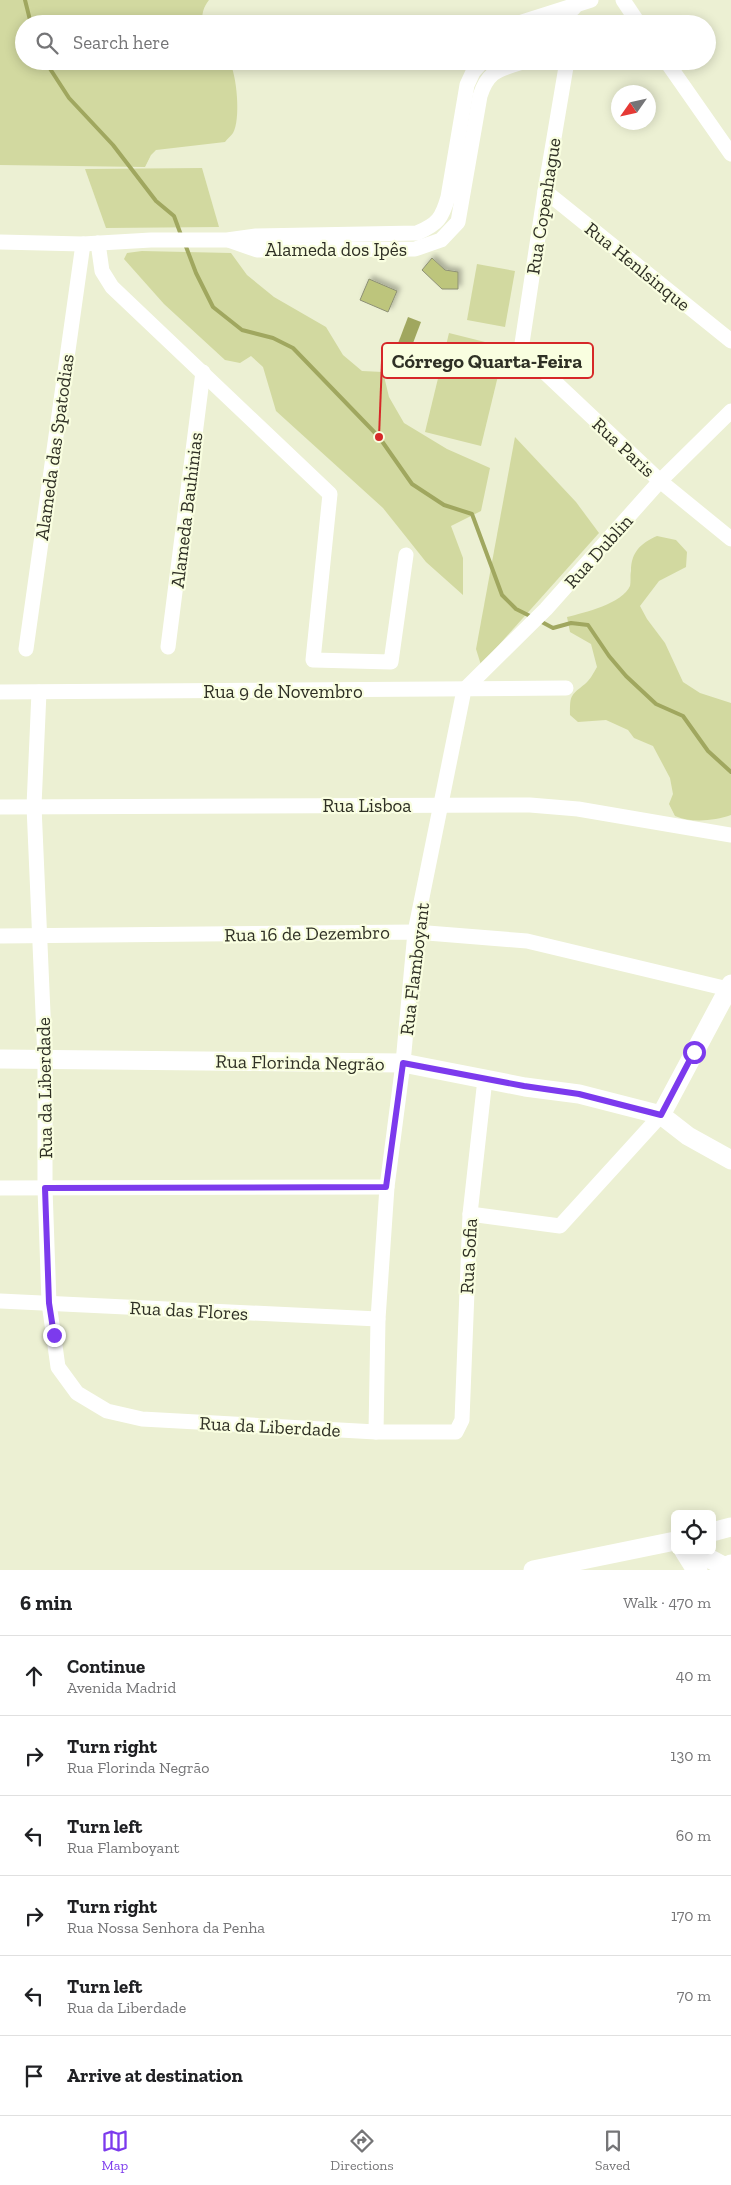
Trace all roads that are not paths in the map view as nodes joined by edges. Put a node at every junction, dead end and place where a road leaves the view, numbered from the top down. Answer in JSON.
{"nodes":[{"id":1,"x":623,"y":0,"type":"edge"},
{"id":2,"x":584,"y":2,"type":"edge"},
{"id":3,"x":544,"y":15,"type":"edge"},
{"id":4,"x":567,"y":15,"type":"edge"},
{"id":5,"x":578,"y":15,"type":"edge"},
{"id":6,"x":633,"y":15,"type":"edge"},
{"id":7,"x":477,"y":70,"type":"edge"},
{"id":8,"x":485,"y":70,"type":"edge"},
{"id":9,"x":565,"y":70,"type":"edge"},
{"id":10,"x":672,"y":70,"type":"edge"},
{"id":11,"x":731,"y":154,"type":"edge"},
{"id":12,"x":545,"y":191,"type":"junction"},
{"id":13,"x":443,"y":214,"type":"junction"},
{"id":14,"x":458,"y":222,"type":"junction"},
{"id":15,"x":417,"y":233,"type":"junction"},
{"id":16,"x":227,"y":240,"type":"junction"},
{"id":17,"x":0,"y":242,"type":"edge"},
{"id":18,"x":90,"y":244,"type":"junction"},
{"id":19,"x":415,"y":249,"type":"junction"},
{"id":20,"x":731,"y":341,"type":"edge"},
{"id":21,"x":521,"y":350,"type":"joint"},
{"id":22,"x":203,"y":372,"type":"junction"},
{"id":23,"x":731,"y":411,"type":"edge"},
{"id":24,"x":660,"y":481,"type":"junction"},
{"id":25,"x":731,"y":539,"type":"edge"},
{"id":26,"x":406,"y":555,"type":"dead end"},
{"id":27,"x":168,"y":647,"type":"dead end"},
{"id":28,"x":26,"y":649,"type":"dead end"},
{"id":29,"x":566,"y":688,"type":"dead end"},
{"id":30,"x":464,"y":690,"type":"junction"},
{"id":31,"x":0,"y":692,"type":"edge"},
{"id":32,"x":39,"y":692,"type":"junction"},
{"id":33,"x":442,"y":804,"type":"junction"},
{"id":34,"x":34,"y":806,"type":"junction"},
{"id":35,"x":0,"y":807,"type":"edge"},
{"id":36,"x":731,"y":835,"type":"edge"},
{"id":37,"x":415,"y":932,"type":"junction"},
{"id":38,"x":0,"y":936,"type":"edge"},
{"id":39,"x":39,"y":936,"type":"junction"},
{"id":40,"x":730,"y":986,"type":"edge"},
{"id":41,"x":0,"y":1059,"type":"edge"},
{"id":42,"x":45,"y":1059,"type":"junction"},
{"id":43,"x":403,"y":1063,"type":"junction"},
{"id":44,"x":485,"y":1079,"type":"junction"},
{"id":45,"x":661,"y":1115,"type":"junction"},
{"id":46,"x":731,"y":1160,"type":"edge"},
{"id":47,"x":386,"y":1187,"type":"junction"},
{"id":48,"x":0,"y":1188,"type":"edge"},
{"id":49,"x":45,"y":1188,"type":"junction"},
{"id":50,"x":470,"y":1214,"type":"junction"},
{"id":51,"x":0,"y":1302,"type":"edge"},
{"id":52,"x":49,"y":1303,"type":"junction"},
{"id":53,"x":378,"y":1319,"type":"junction"},
{"id":54,"x":376,"y":1432,"type":"junction"},
{"id":55,"x":456,"y":1432,"type":"joint"},
{"id":56,"x":731,"y":1527,"type":"edge"},
{"id":57,"x":716,"y":1531,"type":"edge"},
{"id":58,"x":671,"y":1542,"type":"edge"},
{"id":59,"x":646,"y":1548,"type":"junction"},
{"id":60,"x":671,"y":1549,"type":"edge"},
{"id":61,"x":688,"y":1555,"type":"edge"},
{"id":62,"x":703,"y":1555,"type":"edge"},
{"id":63,"x":728,"y":1568,"type":"edge"},
{"id":64,"x":533,"y":1570,"type":"edge"},
{"id":65,"x":697,"y":1570,"type":"edge"}],
"edges":[{"from":1,"to":6,"type":"street"},
{"from":2,"to":3,"type":"street"},
{"from":2,"to":4,"type":"street"},
{"from":2,"to":5,"type":"street"},
{"from":7,"to":13,"type":"street"},
{"from":8,"to":14,"type":"street"},
{"from":9,"to":12,"type":"street","name":"Rua Copenhague"},
{"from":10,"to":11,"type":"street"},
{"from":12,"to":20,"type":"street","name":"Rua Henlsinque"},
{"from":12,"to":21,"type":"street","name":"Rua Copenhague"},
{"from":13,"to":14,"type":"street"},
{"from":13,"to":15,"type":"street","name":"Alameda dos Ipês"},
{"from":14,"to":19,"type":"street","name":"Alameda dos Ipês"},
{"from":15,"to":16,"type":"street","name":"Alameda dos Ipês"},
{"from":15,"to":19,"type":"street"},
{"from":16,"to":18,"type":"street","name":"Alameda dos Ipês"},
{"from":16,"to":19,"type":"street","name":"Alameda dos Ipês"},
{"from":17,"to":18,"type":"street","name":"Alameda dos Ipês"},
{"from":18,"to":22,"type":"street"},
{"from":18,"to":28,"type":"street","name":"Alameda das Spatodias"},
{"from":21,"to":24,"type":"street","name":"Rua Paris"},
{"from":22,"to":26,"type":"street"},
{"from":22,"to":27,"type":"street","name":"Alameda Bauhinias"},
{"from":23,"to":24,"type":"street","name":"Rua Dublin"},
{"from":24,"to":25,"type":"street","name":"Rua Paris"},
{"from":24,"to":30,"type":"street","name":"Rua Dublin"},
{"from":29,"to":30,"type":"street","name":"Rua 9 de Novembro"},
{"from":30,"to":32,"type":"street","name":"Rua 9 de Novembro"},
{"from":30,"to":33,"type":"street","name":"Rua Flamboyant"},
{"from":31,"to":32,"type":"street","name":"Rua 9 de Novembro"},
{"from":32,"to":34,"type":"street","name":"Rua da Liberdade"},
{"from":33,"to":34,"type":"street","name":"Rua Lisboa"},
{"from":33,"to":36,"type":"street","name":"Rua Lisboa"},
{"from":33,"to":37,"type":"street","name":"Rua Flamboyant"},
{"from":34,"to":35,"type":"street","name":"Rua Lisboa"},
{"from":34,"to":39,"type":"street","name":"Rua da Liberdade"},
{"from":37,"to":39,"type":"street","name":"Rua 16 de Dezembro"},
{"from":37,"to":40,"type":"street","name":"Rua 16 de Dezembro"},
{"from":37,"to":43,"type":"street","name":"Rua Flamboyant"},
{"from":38,"to":39,"type":"street","name":"Rua 16 de Dezembro"},
{"from":39,"to":42,"type":"street","name":"Rua da Liberdade"},
{"from":40,"to":45,"type":"street"},
{"from":41,"to":42,"type":"street","name":"Rua Florinda Negrão"},
{"from":42,"to":43,"type":"street","name":"Rua Florinda Negrão"},
{"from":42,"to":49,"type":"street","name":"Rua da Liberdade"},
{"from":43,"to":44,"type":"street","name":"Rua Florinda Negrão"},
{"from":43,"to":47,"type":"street","name":"Rua Flamboyant"},
{"from":44,"to":45,"type":"street","name":"Rua Florinda Negrão"},
{"from":44,"to":50,"type":"street","name":"Rua Sofia"},
{"from":45,"to":46,"type":"street","name":"Rua Florinda Negrão"},
{"from":45,"to":50,"type":"street"},
{"from":47,"to":49,"type":"street"},
{"from":47,"to":53,"type":"street","name":"Rua Flamboyant"},
{"from":48,"to":49,"type":"street"},
{"from":49,"to":52,"type":"street","name":"Rua da Liberdade"},
{"from":50,"to":55,"type":"street","name":"Rua Sofia"},
{"from":51,"to":52,"type":"street","name":"Rua das Flores"},
{"from":52,"to":53,"type":"street","name":"Rua das Flores"},
{"from":52,"to":54,"type":"street","name":"Rua da Liberdade"},
{"from":53,"to":54,"type":"street","name":"Rua Flamboyant"},
{"from":54,"to":55,"type":"street","name":"Rua da Liberdade"},
{"from":56,"to":57,"type":"street"},
{"from":58,"to":59,"type":"street"},
{"from":59,"to":60,"type":"street"},
{"from":59,"to":64,"type":"street"},
{"from":61,"to":65,"type":"main road"},
{"from":62,"to":63,"type":"street"}]}
